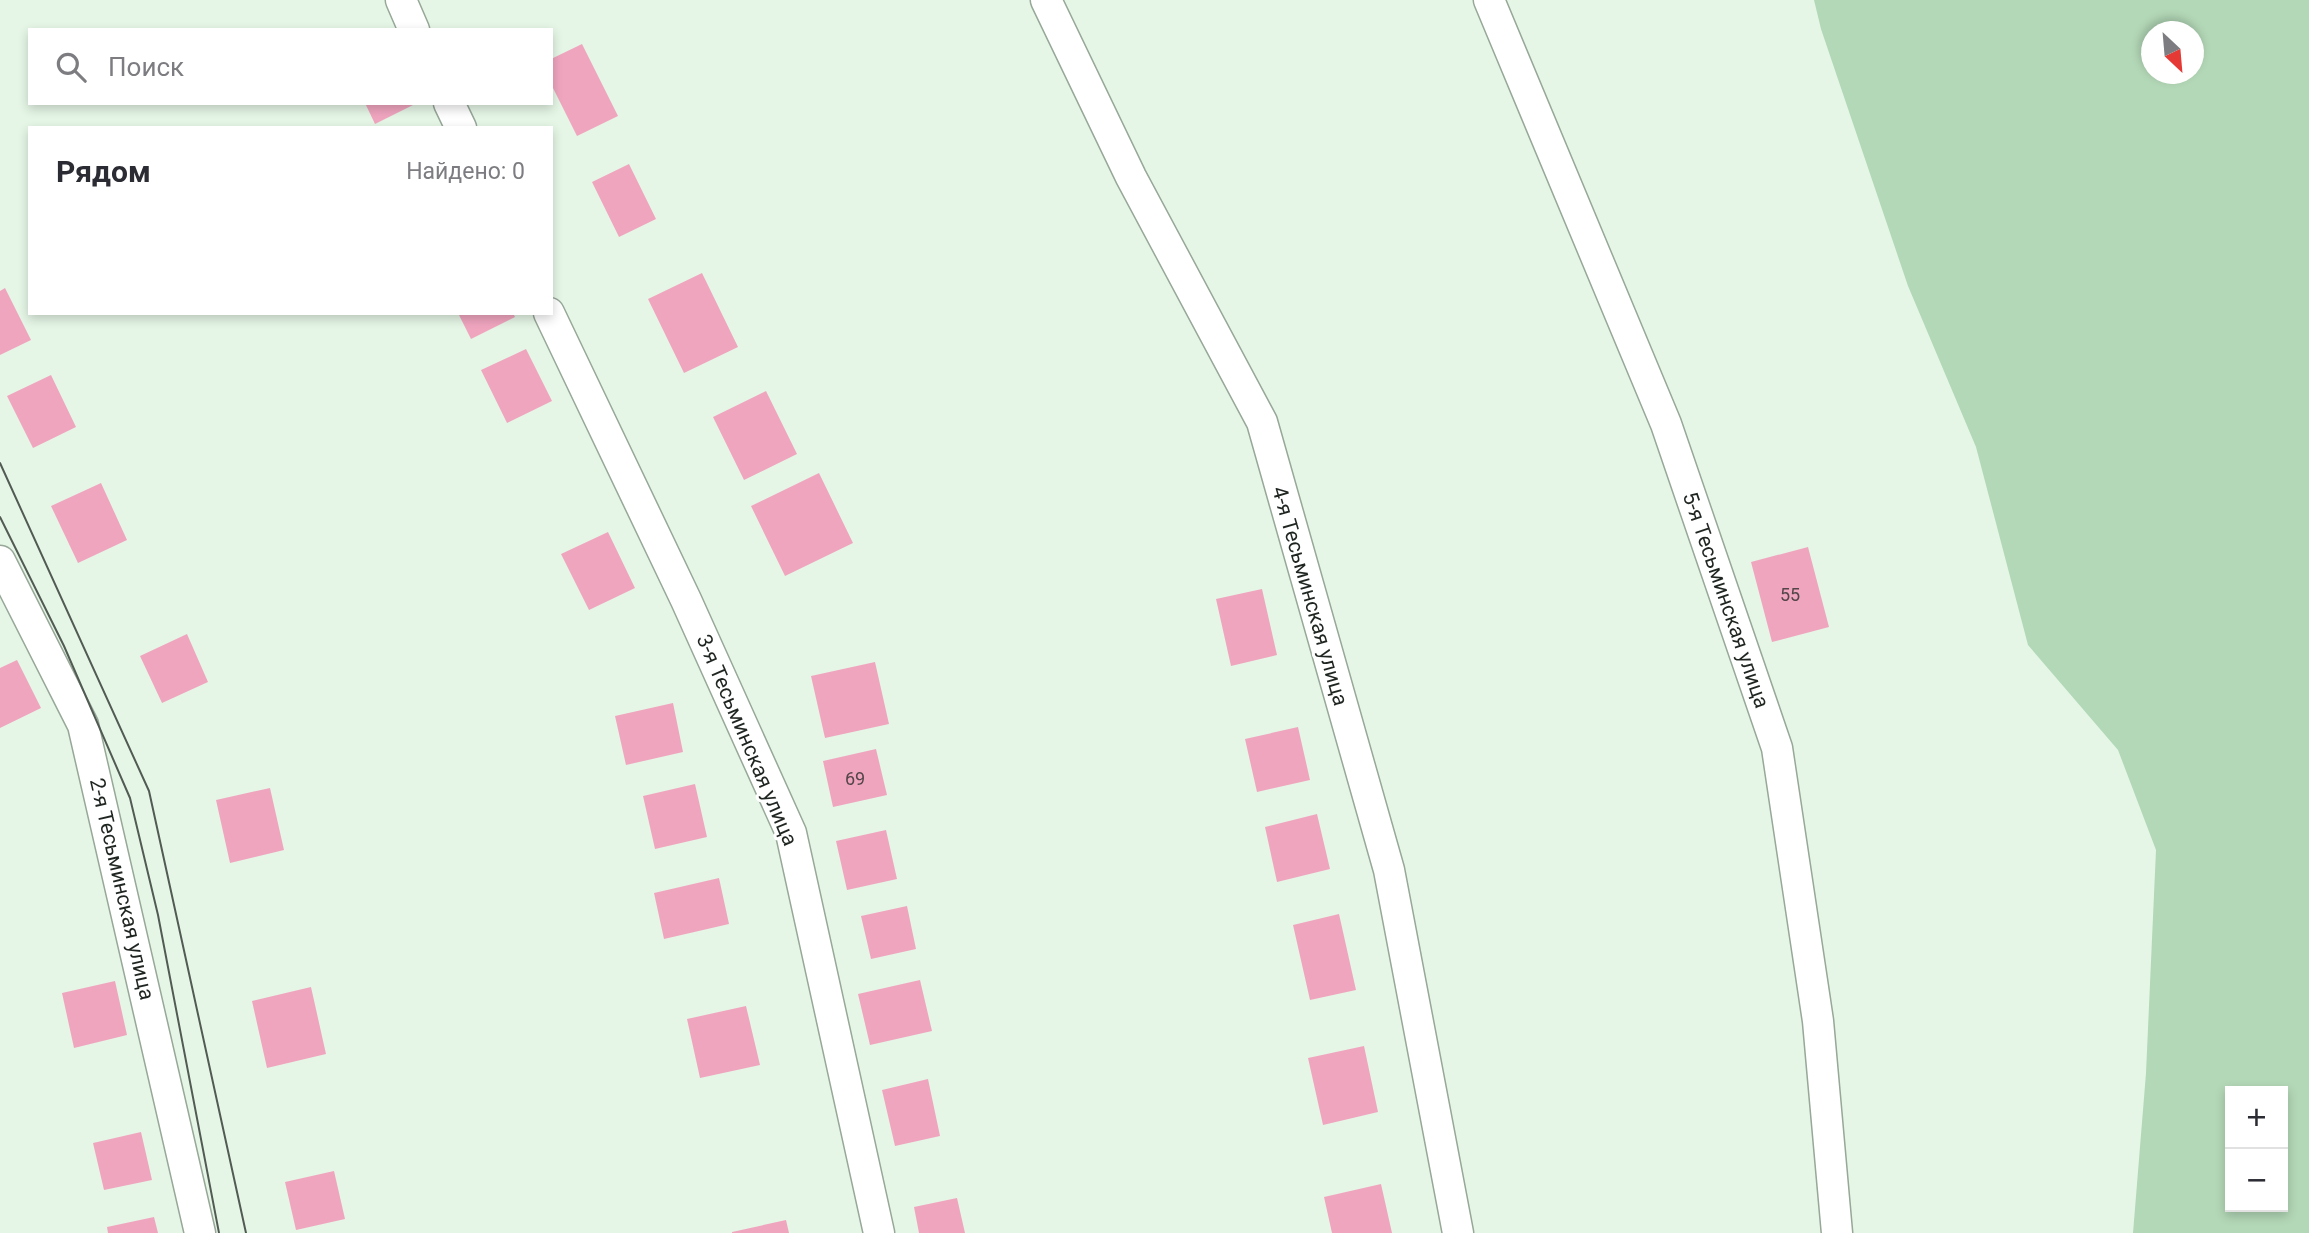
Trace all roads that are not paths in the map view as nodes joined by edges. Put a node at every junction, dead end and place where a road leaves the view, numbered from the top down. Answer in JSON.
{"nodes":[{"id":1,"x":401,"y":0,"type":"edge"},
{"id":2,"x":1046,"y":0,"type":"edge"},
{"id":3,"x":1489,"y":0,"type":"edge"},
{"id":4,"x":413,"y":28,"type":"edge"},
{"id":5,"x":450,"y":105,"type":"edge"},
{"id":6,"x":460,"y":126,"type":"edge"},
{"id":7,"x":551,"y":315,"type":"edge"},
{"id":8,"x":0,"y":561,"type":"edge"},
{"id":9,"x":200,"y":1233,"type":"edge"},
{"id":10,"x":879,"y":1233,"type":"edge"},
{"id":11,"x":1458,"y":1233,"type":"edge"},
{"id":12,"x":1837,"y":1233,"type":"edge"}],
"edges":[{"from":1,"to":4,"type":"street"},
{"from":2,"to":11,"type":"street","name":"4-я Тесьминская улица"},
{"from":3,"to":12,"type":"street","name":"5-я Тесьминская улица"},
{"from":5,"to":6,"type":"street"},
{"from":7,"to":10,"type":"street","name":"3-я Тесьминская улица"},
{"from":8,"to":9,"type":"street","name":"2-я Тесьминская улица"}]}
